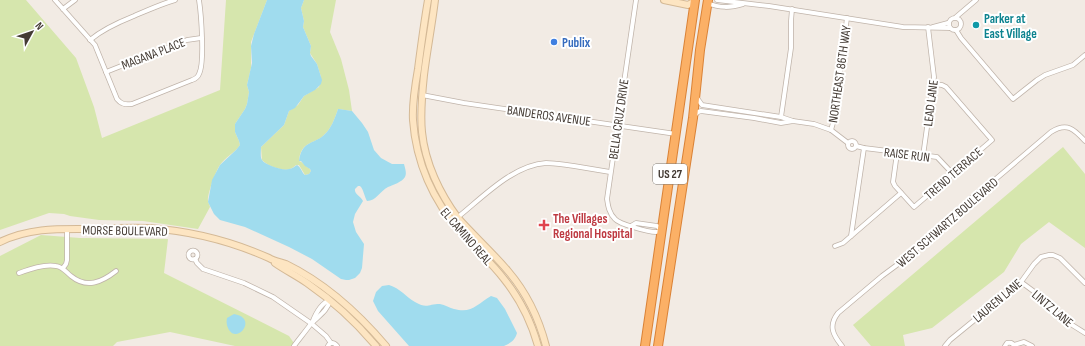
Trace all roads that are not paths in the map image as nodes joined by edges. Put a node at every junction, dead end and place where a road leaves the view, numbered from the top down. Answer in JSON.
{"nodes":[{"id":1,"x":55,"y":0,"type":"edge"},
{"id":2,"x":75,"y":0,"type":"edge"},
{"id":3,"x":175,"y":0,"type":"edge"},
{"id":4,"x":199,"y":0,"type":"edge"},
{"id":5,"x":428,"y":0,"type":"edge"},
{"id":6,"x":435,"y":0,"type":"edge"},
{"id":7,"x":636,"y":0,"type":"edge"},
{"id":8,"x":664,"y":0,"type":"edge"},
{"id":9,"x":694,"y":0,"type":"edge"},
{"id":10,"x":976,"y":0,"type":"edge"},
{"id":11,"x":712,"y":1,"type":"edge"},
{"id":12,"x":745,"y":4,"type":"junction"},
{"id":13,"x":63,"y":9,"type":"junction"},
{"id":14,"x":792,"y":9,"type":"junction"},
{"id":15,"x":847,"y":18,"type":"junction"},
{"id":16,"x":956,"y":18,"type":"junction"},
{"id":17,"x":948,"y":23,"type":"junction"},
{"id":18,"x":929,"y":27,"type":"junction"},
{"id":19,"x":950,"y":28,"type":"junction"},
{"id":20,"x":956,"y":30,"type":"junction"},
{"id":21,"x":201,"y":38,"type":"junction"},
{"id":22,"x":90,"y":40,"type":"junction"},
{"id":23,"x":1085,"y":55,"type":"edge"},
{"id":24,"x":106,"y":72,"type":"junction"},
{"id":25,"x":933,"y":84,"type":"junction"},
{"id":26,"x":414,"y":94,"type":"junction"},
{"id":27,"x":422,"y":95,"type":"junction"},
{"id":28,"x":696,"y":96,"type":"junction"},
{"id":29,"x":781,"y":116,"type":"junction"},
{"id":30,"x":693,"y":118,"type":"junction"},
{"id":31,"x":793,"y":121,"type":"junction"},
{"id":32,"x":617,"y":125,"type":"junction"},
{"id":33,"x":831,"y":130,"type":"junction"},
{"id":34,"x":676,"y":134,"type":"junction"},
{"id":35,"x":1085,"y":141,"type":"edge"},
{"id":36,"x":864,"y":148,"type":"junction"},
{"id":37,"x":897,"y":152,"type":"junction"},
{"id":38,"x":923,"y":156,"type":"junction"},
{"id":39,"x":610,"y":172,"type":"junction"},
{"id":40,"x":953,"y":174,"type":"junction"},
{"id":41,"x":901,"y":193,"type":"junction"},
{"id":42,"x":458,"y":217,"type":"junction"},
{"id":43,"x":453,"y":222,"type":"junction"},
{"id":44,"x":67,"y":229,"type":"junction"},
{"id":45,"x":662,"y":230,"type":"junction"},
{"id":46,"x":851,"y":236,"type":"junction"},
{"id":47,"x":0,"y":242,"type":"edge"},
{"id":48,"x":835,"y":246,"type":"dead end"},
{"id":49,"x":195,"y":259,"type":"dead end"},
{"id":50,"x":63,"y":268,"type":"junction"},
{"id":51,"x":116,"y":270,"type":"dead end"},
{"id":52,"x":19,"y":273,"type":"dead end"},
{"id":53,"x":1021,"y":282,"type":"junction"},
{"id":54,"x":1085,"y":283,"type":"edge"},
{"id":55,"x":332,"y":298,"type":"junction"},
{"id":56,"x":531,"y":305,"type":"junction"},
{"id":57,"x":524,"y":309,"type":"junction"},
{"id":58,"x":312,"y":324,"type":"junction"},
{"id":59,"x":1085,"y":333,"type":"edge"},
{"id":60,"x":329,"y":344,"type":"edge"},
{"id":61,"x":294,"y":346,"type":"edge"},
{"id":62,"x":337,"y":346,"type":"edge"},
{"id":63,"x":376,"y":346,"type":"edge"},
{"id":64,"x":386,"y":346,"type":"edge"},
{"id":65,"x":538,"y":346,"type":"edge"},
{"id":66,"x":546,"y":346,"type":"edge"},
{"id":67,"x":645,"y":346,"type":"edge"},
{"id":68,"x":658,"y":346,"type":"edge"},
{"id":69,"x":842,"y":346,"type":"edge"},
{"id":70,"x":946,"y":346,"type":"edge"},
{"id":71,"x":1005,"y":346,"type":"edge"},
{"id":72,"x":1014,"y":346,"type":"edge"},
{"id":73,"x":1032,"y":346,"type":"edge"}],
"edges":[{"from":1,"to":13,"type":"street"},
{"from":2,"to":13,"type":"street"},
{"from":3,"to":22,"type":"street"},
{"from":4,"to":21,"type":"street"},
{"from":5,"to":26,"type":"main road","name":"EL CAMINO REAL"},
{"from":6,"to":27,"type":"main road","name":"EL CAMINO REAL"},
{"from":7,"to":32,"type":"street","name":"BELLA CRUZ DRIVE"},
{"from":8,"to":9,"type":"main road"},
{"from":9,"to":11,"type":"main road"},
{"from":9,"to":34,"type":"highway","number":"US 27"},
{"from":10,"to":16,"type":"street"},
{"from":11,"to":12,"type":"street"},
{"from":11,"to":12,"type":"street"},
{"from":11,"to":28,"type":"highway","number":"US 27"},
{"from":12,"to":14,"type":"street"},
{"from":13,"to":22,"type":"street"},
{"from":14,"to":15,"type":"street"},
{"from":14,"to":29,"type":"street"},
{"from":15,"to":18,"type":"street"},
{"from":15,"to":33,"type":"street","name":"NORTHEAST 86TH WAY"},
{"from":16,"to":17,"type":"street"},
{"from":16,"to":20,"type":"street"},
{"from":17,"to":18,"type":"street"},
{"from":17,"to":19,"type":"street"},
{"from":18,"to":19,"type":"street"},
{"from":18,"to":25,"type":"street","name":"LEAD LANE"},
{"from":19,"to":20,"type":"street"},
{"from":20,"to":23,"type":"street"},
{"from":21,"to":24,"type":"street","name":"MAGANA PLACE"},
{"from":21,"to":24,"type":"street"},
{"from":22,"to":24,"type":"street"},
{"from":25,"to":38,"type":"street","name":"LEAD LANE"},
{"from":25,"to":40,"type":"street","name":"TREND TERRACE"},
{"from":26,"to":27,"type":"main road"},
{"from":26,"to":43,"type":"main road","name":"EL CAMINO REAL"},
{"from":27,"to":32,"type":"street","name":"BANDEROS AVENUE"},
{"from":27,"to":42,"type":"main road","name":"EL CAMINO REAL"},
{"from":28,"to":29,"type":"street"},
{"from":28,"to":30,"type":"highway","number":"US 27"},
{"from":29,"to":31,"type":"street"},
{"from":30,"to":31,"type":"street"},
{"from":30,"to":68,"type":"highway","number":"US 27"},
{"from":31,"to":33,"type":"street"},
{"from":32,"to":34,"type":"street","name":"BANDEROS AVENUE"},
{"from":32,"to":39,"type":"street","name":"BELLA CRUZ DRIVE"},
{"from":33,"to":36,"type":"street","name":"RAISE RUN"},
{"from":34,"to":45,"type":"highway","number":"US 27"},
{"from":35,"to":69,"type":"street","name":"WEST SCHWARTZ BOULEVARD"},
{"from":36,"to":37,"type":"street","name":"RAISE RUN"},
{"from":36,"to":46,"type":"street"},
{"from":37,"to":38,"type":"street","name":"RAISE RUN"},
{"from":37,"to":41,"type":"street"},
{"from":38,"to":40,"type":"street","name":"RAISE RUN"},
{"from":39,"to":42,"type":"street"},
{"from":39,"to":45,"type":"street","name":"BELLA CRUZ DRIVE"},
{"from":40,"to":41,"type":"street","name":"TREND TERRACE"},
{"from":41,"to":46,"type":"street"},
{"from":42,"to":43,"type":"main road"},
{"from":42,"to":56,"type":"main road","name":"EL CAMINO REAL"},
{"from":43,"to":57,"type":"main road","name":"EL CAMINO REAL"},
{"from":44,"to":47,"type":"main road","name":"MORSE BOULEVARD"},
{"from":44,"to":50,"type":"street"},
{"from":44,"to":55,"type":"main road","name":"MORSE BOULEVARD"},
{"from":45,"to":67,"type":"highway","number":"US 27"},
{"from":46,"to":48,"type":"street"},
{"from":49,"to":58,"type":"street"},
{"from":50,"to":51,"type":"street"},
{"from":50,"to":52,"type":"street"},
{"from":53,"to":54,"type":"street","name":"LAUREN LANE"},
{"from":53,"to":59,"type":"street","name":"LINTZ LANE"},
{"from":53,"to":70,"type":"street","name":"LAUREN LANE"},
{"from":55,"to":58,"type":"street"},
{"from":55,"to":63,"type":"main road","name":"MORSE BOULEVARD"},
{"from":55,"to":64,"type":"main road","name":"MORSE BOULEVARD"},
{"from":56,"to":57,"type":"main road"},
{"from":56,"to":66,"type":"main road","name":"EL CAMINO REAL"},
{"from":57,"to":65,"type":"main road","name":"EL CAMINO REAL"},
{"from":58,"to":60,"type":"street"},
{"from":58,"to":61,"type":"street"},
{"from":60,"to":62,"type":"street"},
{"from":71,"to":72,"type":"street"},
{"from":72,"to":73,"type":"street"}]}
